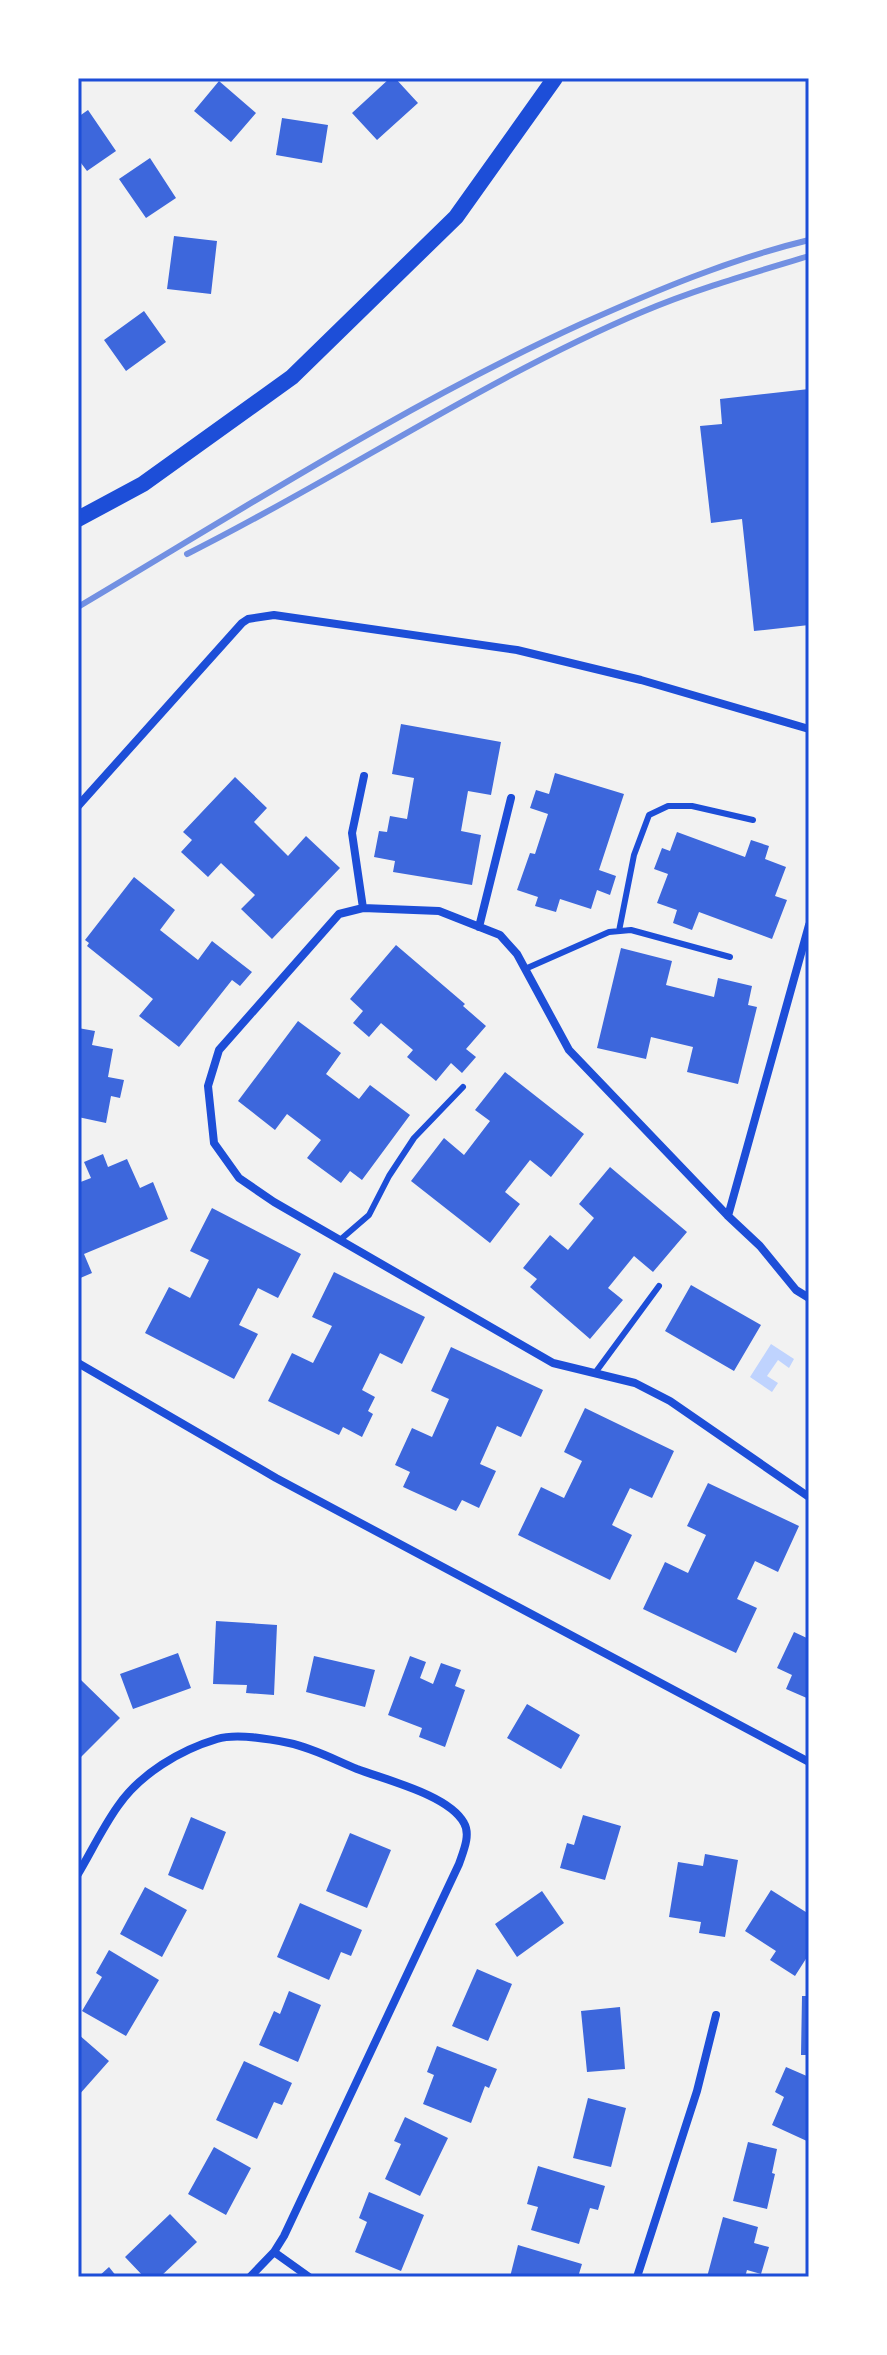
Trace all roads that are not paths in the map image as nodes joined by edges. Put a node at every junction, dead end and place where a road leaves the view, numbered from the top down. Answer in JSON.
{"nodes":[{"id":1,"x":555,"y":78,"type":"edge"},
{"id":2,"x":78,"y":519,"type":"edge"},
{"id":3,"x":809,"y":729,"type":"edge"},
{"id":4,"x":364,"y":776,"type":"dead end"},
{"id":5,"x":511,"y":798,"type":"dead end"},
{"id":6,"x":78,"y":806,"type":"edge"},
{"id":7,"x":753,"y":820,"type":"dead end"},
{"id":8,"x":363,"y":908,"type":"junction"},
{"id":9,"x":809,"y":925,"type":"edge"},
{"id":10,"x":479,"y":927,"type":"junction"},
{"id":11,"x":619,"y":931,"type":"junction"},
{"id":12,"x":730,"y":957,"type":"dead end"},
{"id":13,"x":525,"y":969,"type":"junction"},
{"id":14,"x":463,"y":1087,"type":"dead end"},
{"id":15,"x":728,"y":1216,"type":"junction"},
{"id":16,"x":340,"y":1240,"type":"junction"},
{"id":17,"x":659,"y":1286,"type":"dead end"},
{"id":18,"x":809,"y":1298,"type":"edge"},
{"id":19,"x":78,"y":1363,"type":"edge"},
{"id":20,"x":595,"y":1373,"type":"junction"},
{"id":21,"x":809,"y":1497,"type":"edge"},
{"id":22,"x":809,"y":1762,"type":"edge"},
{"id":23,"x":78,"y":1874,"type":"edge"},
{"id":24,"x":716,"y":2015,"type":"dead end"},
{"id":25,"x":274,"y":2252,"type":"junction"},
{"id":26,"x":250,"y":2277,"type":"edge"},
{"id":27,"x":309,"y":2277,"type":"edge"},
{"id":28,"x":637,"y":2277,"type":"edge"}],
"edges":[{"from":1,"to":2,"type":"main road"},
{"from":3,"to":6,"type":"street"},
{"from":4,"to":8,"type":"street"},
{"from":5,"to":10,"type":"street"},
{"from":7,"to":11,"type":"lane"},
{"from":8,"to":10,"type":"street"},
{"from":8,"to":16,"type":"street"},
{"from":9,"to":15,"type":"street"},
{"from":10,"to":13,"type":"street"},
{"from":11,"to":12,"type":"lane"},
{"from":11,"to":13,"type":"lane"},
{"from":13,"to":15,"type":"street"},
{"from":14,"to":16,"type":"lane"},
{"from":15,"to":18,"type":"street"},
{"from":16,"to":20,"type":"street"},
{"from":17,"to":20,"type":"lane"},
{"from":19,"to":22,"type":"street"},
{"from":20,"to":21,"type":"street"},
{"from":23,"to":25,"type":"street"},
{"from":24,"to":28,"type":"street"},
{"from":25,"to":26,"type":"street"},
{"from":25,"to":27,"type":"street"}]}
